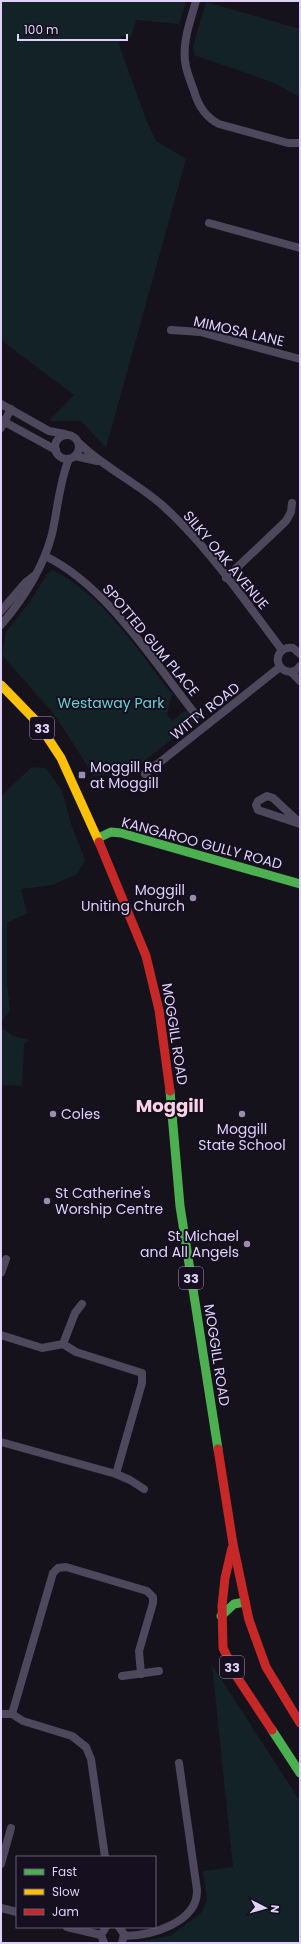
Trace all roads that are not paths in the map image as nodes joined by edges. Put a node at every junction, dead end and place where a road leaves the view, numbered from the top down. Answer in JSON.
{"nodes":[{"id":1,"x":196,"y":1,"type":"edge"},
{"id":2,"x":300,"y":143,"type":"edge"},
{"id":3,"x":209,"y":223,"type":"dead end"},
{"id":4,"x":300,"y":248,"type":"edge"},
{"id":5,"x":171,"y":330,"type":"dead end"},
{"id":6,"x":300,"y":359,"type":"edge"},
{"id":7,"x":1,"y":404,"type":"edge"},
{"id":8,"x":11,"y":409,"type":"junction"},
{"id":9,"x":2,"y":424,"type":"edge"},
{"id":10,"x":65,"y":434,"type":"junction"},
{"id":11,"x":80,"y":444,"type":"junction"},
{"id":12,"x":58,"y":453,"type":"junction"},
{"id":13,"x":72,"y":458,"type":"junction"},
{"id":14,"x":106,"y":464,"type":"junction"},
{"id":15,"x":60,"y":485,"type":"junction"},
{"id":16,"x":292,"y":503,"type":"dead end"},
{"id":17,"x":45,"y":556,"type":"junction"},
{"id":18,"x":35,"y":575,"type":"junction"},
{"id":19,"x":226,"y":578,"type":"junction"},
{"id":20,"x":1,"y":611,"type":"edge"},
{"id":21,"x":1,"y":625,"type":"edge"},
{"id":22,"x":282,"y":650,"type":"junction"},
{"id":23,"x":300,"y":653,"type":"edge"},
{"id":24,"x":300,"y":666,"type":"edge"},
{"id":25,"x":280,"y":667,"type":"junction"},
{"id":26,"x":291,"y":672,"type":"junction"},
{"id":27,"x":300,"y":681,"type":"edge"},
{"id":28,"x":1,"y":685,"type":"edge"},
{"id":29,"x":196,"y":715,"type":"dead end"},
{"id":30,"x":145,"y":774,"type":"dead end"},
{"id":31,"x":300,"y":824,"type":"edge"},
{"id":32,"x":98,"y":838,"type":"junction"},
{"id":33,"x":300,"y":884,"type":"edge"},
{"id":34,"x":6,"y":1260,"type":"dead end"},
{"id":35,"x":1,"y":1273,"type":"edge"},
{"id":36,"x":82,"y":1304,"type":"dead end"},
{"id":37,"x":1,"y":1335,"type":"edge"},
{"id":38,"x":63,"y":1344,"type":"junction"},
{"id":39,"x":1,"y":1442,"type":"edge"},
{"id":40,"x":116,"y":1474,"type":"junction"},
{"id":41,"x":144,"y":1489,"type":"dead end"},
{"id":42,"x":233,"y":1544,"type":"junction"},
{"id":43,"x":245,"y":1602,"type":"junction"},
{"id":44,"x":221,"y":1616,"type":"junction"},
{"id":45,"x":159,"y":1671,"type":"dead end"},
{"id":46,"x":141,"y":1674,"type":"junction"},
{"id":47,"x":122,"y":1676,"type":"dead end"},
{"id":48,"x":1,"y":1714,"type":"edge"},
{"id":49,"x":12,"y":1714,"type":"junction"},
{"id":50,"x":300,"y":1723,"type":"edge"},
{"id":51,"x":178,"y":1763,"type":"dead end"},
{"id":52,"x":300,"y":1773,"type":"edge"},
{"id":53,"x":11,"y":1828,"type":"dead end"},
{"id":54,"x":104,"y":1856,"type":"edge"},
{"id":55,"x":1,"y":1864,"type":"edge"},
{"id":56,"x":1,"y":1908,"type":"edge"},
{"id":57,"x":16,"y":1912,"type":"edge"},
{"id":58,"x":70,"y":1928,"type":"edge"},
{"id":59,"x":106,"y":1928,"type":"edge"},
{"id":60,"x":119,"y":1928,"type":"edge"},
{"id":61,"x":103,"y":1939,"type":"edge"},
{"id":62,"x":123,"y":1940,"type":"edge"}],
"edges":[{"from":1,"to":2,"type":"street"},
{"from":3,"to":4,"type":"street"},
{"from":5,"to":6,"type":"street","name":"MIMOSA LANE"},
{"from":7,"to":8,"type":"street","name":"SILKY OAK AVENUE"},
{"from":8,"to":9,"type":"street"},
{"from":8,"to":10,"type":"street","name":"SILKY OAK AVENUE"},
{"from":9,"to":12,"type":"street","name":"SILKY OAK AVENUE"},
{"from":10,"to":11,"type":"street","name":"SILKY OAK AVENUE"},
{"from":10,"to":12,"type":"street"},
{"from":11,"to":13,"type":"street"},
{"from":11,"to":14,"type":"street","name":"SILKY OAK AVENUE"},
{"from":12,"to":13,"type":"street","name":"SILKY OAK AVENUE"},
{"from":12,"to":15,"type":"street"},
{"from":13,"to":14,"type":"street","name":"SILKY OAK AVENUE"},
{"from":13,"to":15,"type":"street"},
{"from":14,"to":19,"type":"street","name":"SILKY OAK AVENUE"},
{"from":15,"to":17,"type":"street"},
{"from":16,"to":19,"type":"street"},
{"from":17,"to":18,"type":"street"},
{"from":17,"to":29,"type":"street","name":"SPOTTED GUM PLACE"},
{"from":18,"to":20,"type":"street"},
{"from":18,"to":21,"type":"street"},
{"from":19,"to":22,"type":"street","name":"SILKY OAK AVENUE"},
{"from":22,"to":23,"type":"street"},
{"from":22,"to":25,"type":"street"},
{"from":24,"to":26,"type":"street"},
{"from":25,"to":26,"type":"street"},
{"from":25,"to":30,"type":"street","name":"WITTY ROAD"},
{"from":26,"to":27,"type":"street"},
{"from":28,"to":32,"type":"main road","name":"MOGGILL ROAD","number":"33"},
{"from":31,"to":31,"type":"street"},
{"from":32,"to":33,"type":"main road","name":"KANGAROO GULLY ROAD"},
{"from":32,"to":42,"type":"main road","name":"MOGGILL ROAD","number":"33"},
{"from":34,"to":35,"type":"street"},
{"from":36,"to":38,"type":"street"},
{"from":37,"to":38,"type":"street"},
{"from":38,"to":40,"type":"street"},
{"from":39,"to":40,"type":"street"},
{"from":40,"to":41,"type":"street"},
{"from":42,"to":43,"type":"main road","name":"MOGGILL ROAD","number":"33"},
{"from":42,"to":44,"type":"main road","name":"MOGGILL ROAD","number":"33"},
{"from":43,"to":44,"type":"main road"},
{"from":43,"to":50,"type":"main road","name":"MOGGILL ROAD","number":"33"},
{"from":44,"to":52,"type":"main road","name":"MOGGILL ROAD","number":"33"},
{"from":45,"to":46,"type":"street"},
{"from":46,"to":47,"type":"street"},
{"from":46,"to":49,"type":"street"},
{"from":48,"to":49,"type":"street"},
{"from":49,"to":54,"type":"street"},
{"from":51,"to":62,"type":"street"},
{"from":53,"to":55,"type":"street"},
{"from":56,"to":57,"type":"street"},
{"from":58,"to":61,"type":"street"},
{"from":59,"to":61,"type":"street"},
{"from":60,"to":62,"type":"street"}]}
